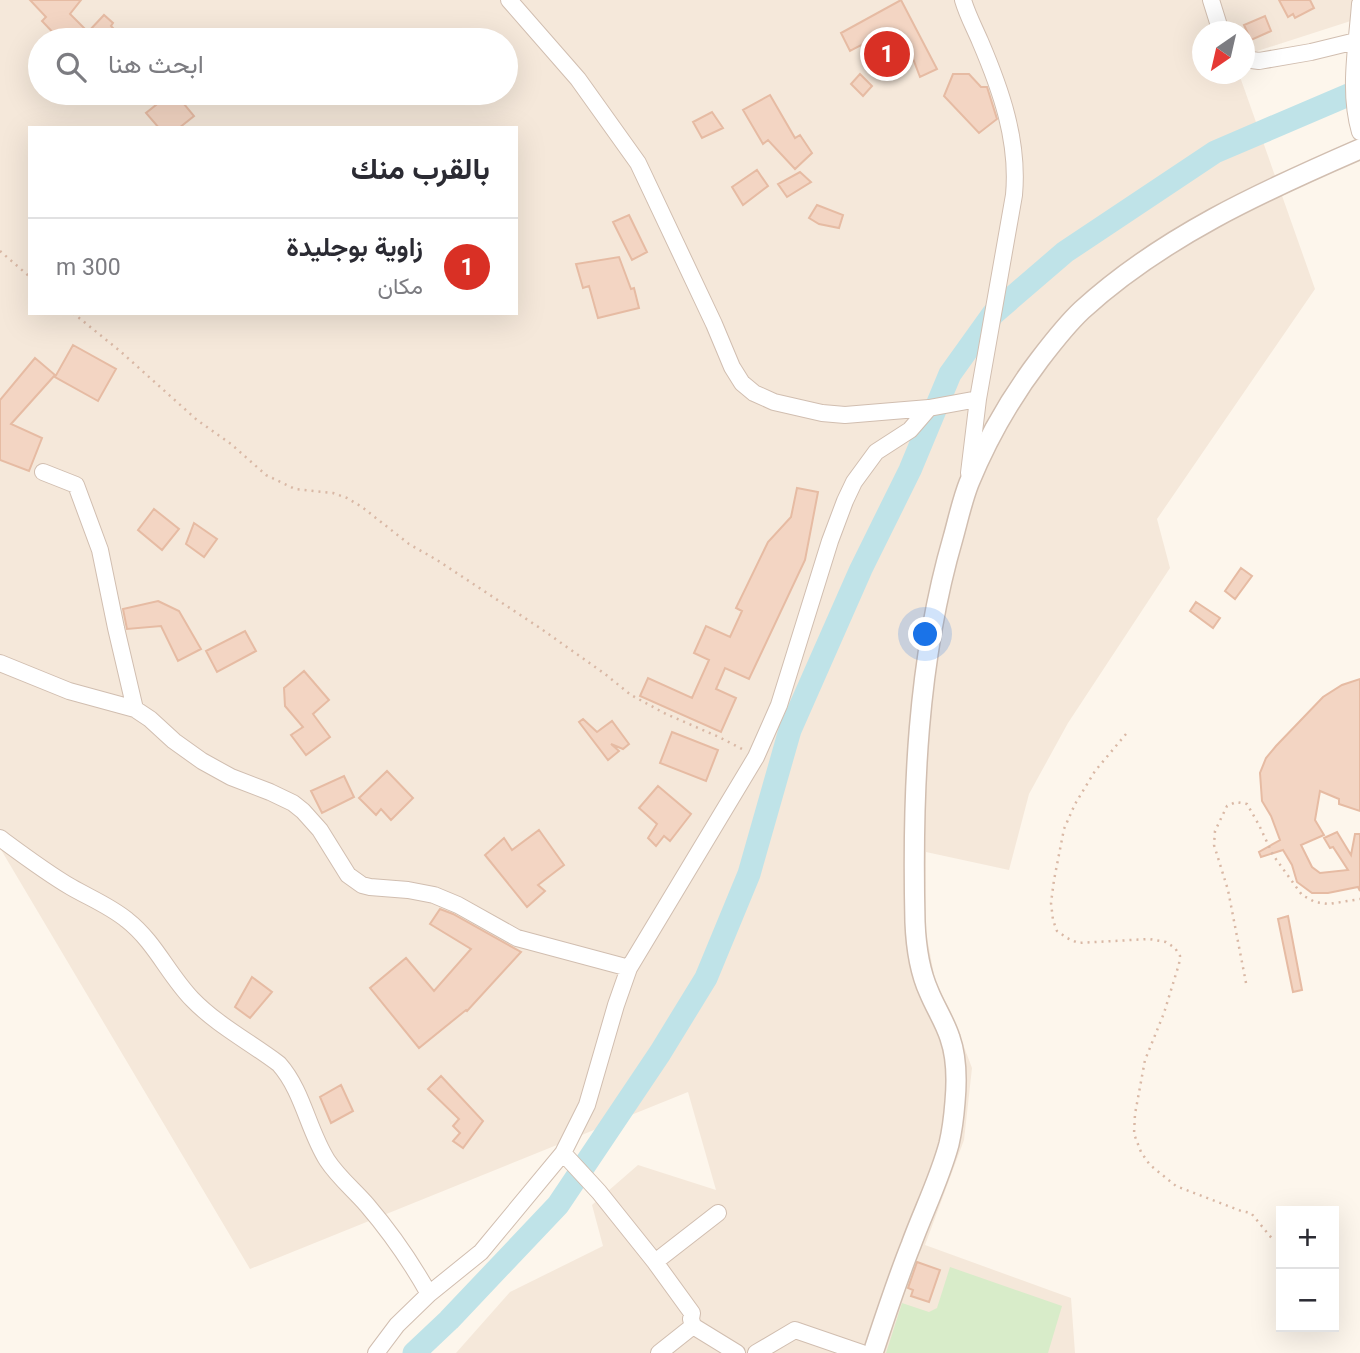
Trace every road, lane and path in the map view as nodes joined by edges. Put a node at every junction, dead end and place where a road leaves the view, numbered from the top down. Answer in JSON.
{"nodes":[{"id":1,"x":509,"y":0,"type":"edge"},
{"id":2,"x":962,"y":0,"type":"edge"},
{"id":3,"x":1211,"y":0,"type":"edge"},
{"id":4,"x":1360,"y":4,"type":"edge"},
{"id":5,"x":1218,"y":21,"type":"edge"},
{"id":6,"x":1356,"y":41,"type":"junction"},
{"id":7,"x":1255,"y":60,"type":"edge"},
{"id":8,"x":1360,"y":132,"type":"edge"},
{"id":9,"x":1360,"y":149,"type":"edge"},
{"id":10,"x":0,"y":251,"type":"edge"},
{"id":11,"x":28,"y":275,"type":"edge"},
{"id":12,"x":75,"y":315,"type":"edge"},
{"id":13,"x":978,"y":399,"type":"junction"},
{"id":14,"x":929,"y":408,"type":"junction"},
{"id":15,"x":43,"y":472,"type":"dead end"},
{"id":16,"x":968,"y":486,"type":"junction"},
{"id":17,"x":0,"y":663,"type":"edge"},
{"id":18,"x":135,"y":709,"type":"junction"},
{"id":19,"x":1126,"y":734,"type":"dead end"},
{"id":20,"x":756,"y":757,"type":"junction"},
{"id":21,"x":0,"y":838,"type":"edge"},
{"id":22,"x":1360,"y":899,"type":"edge"},
{"id":23,"x":629,"y":968,"type":"junction"},
{"id":24,"x":1246,"y":983,"type":"dead end"},
{"id":25,"x":563,"y":1153,"type":"junction"},
{"id":26,"x":718,"y":1213,"type":"dead end"},
{"id":27,"x":1274,"y":1241,"type":"dead end"},
{"id":28,"x":655,"y":1262,"type":"junction"},
{"id":29,"x":429,"y":1294,"type":"junction"},
{"id":30,"x":693,"y":1326,"type":"junction"},
{"id":31,"x":376,"y":1353,"type":"edge"},
{"id":32,"x":659,"y":1353,"type":"edge"},
{"id":33,"x":737,"y":1353,"type":"edge"},
{"id":34,"x":756,"y":1353,"type":"edge"},
{"id":35,"x":862,"y":1353,"type":"edge"},
{"id":36,"x":873,"y":1353,"type":"edge"}],
"edges":[{"from":1,"to":14,"type":"street"},
{"from":2,"to":13,"type":"street"},
{"from":3,"to":5,"type":"street"},
{"from":4,"to":6,"type":"street"},
{"from":6,"to":7,"type":"street"},
{"from":6,"to":8,"type":"street"},
{"from":9,"to":16,"type":"street"},
{"from":10,"to":11,"type":"path"},
{"from":12,"to":20,"type":"path"},
{"from":13,"to":14,"type":"street"},
{"from":13,"to":16,"type":"street"},
{"from":14,"to":20,"type":"street"},
{"from":15,"to":18,"type":"street"},
{"from":16,"to":36,"type":"street"},
{"from":17,"to":18,"type":"street"},
{"from":18,"to":23,"type":"street"},
{"from":19,"to":27,"type":"path"},
{"from":20,"to":23,"type":"street"},
{"from":21,"to":29,"type":"street"},
{"from":22,"to":24,"type":"path"},
{"from":23,"to":25,"type":"street"},
{"from":25,"to":28,"type":"street"},
{"from":25,"to":29,"type":"street"},
{"from":26,"to":28,"type":"street"},
{"from":28,"to":30,"type":"street"},
{"from":29,"to":31,"type":"street"},
{"from":30,"to":32,"type":"street"},
{"from":30,"to":33,"type":"street"},
{"from":34,"to":35,"type":"street"}]}
